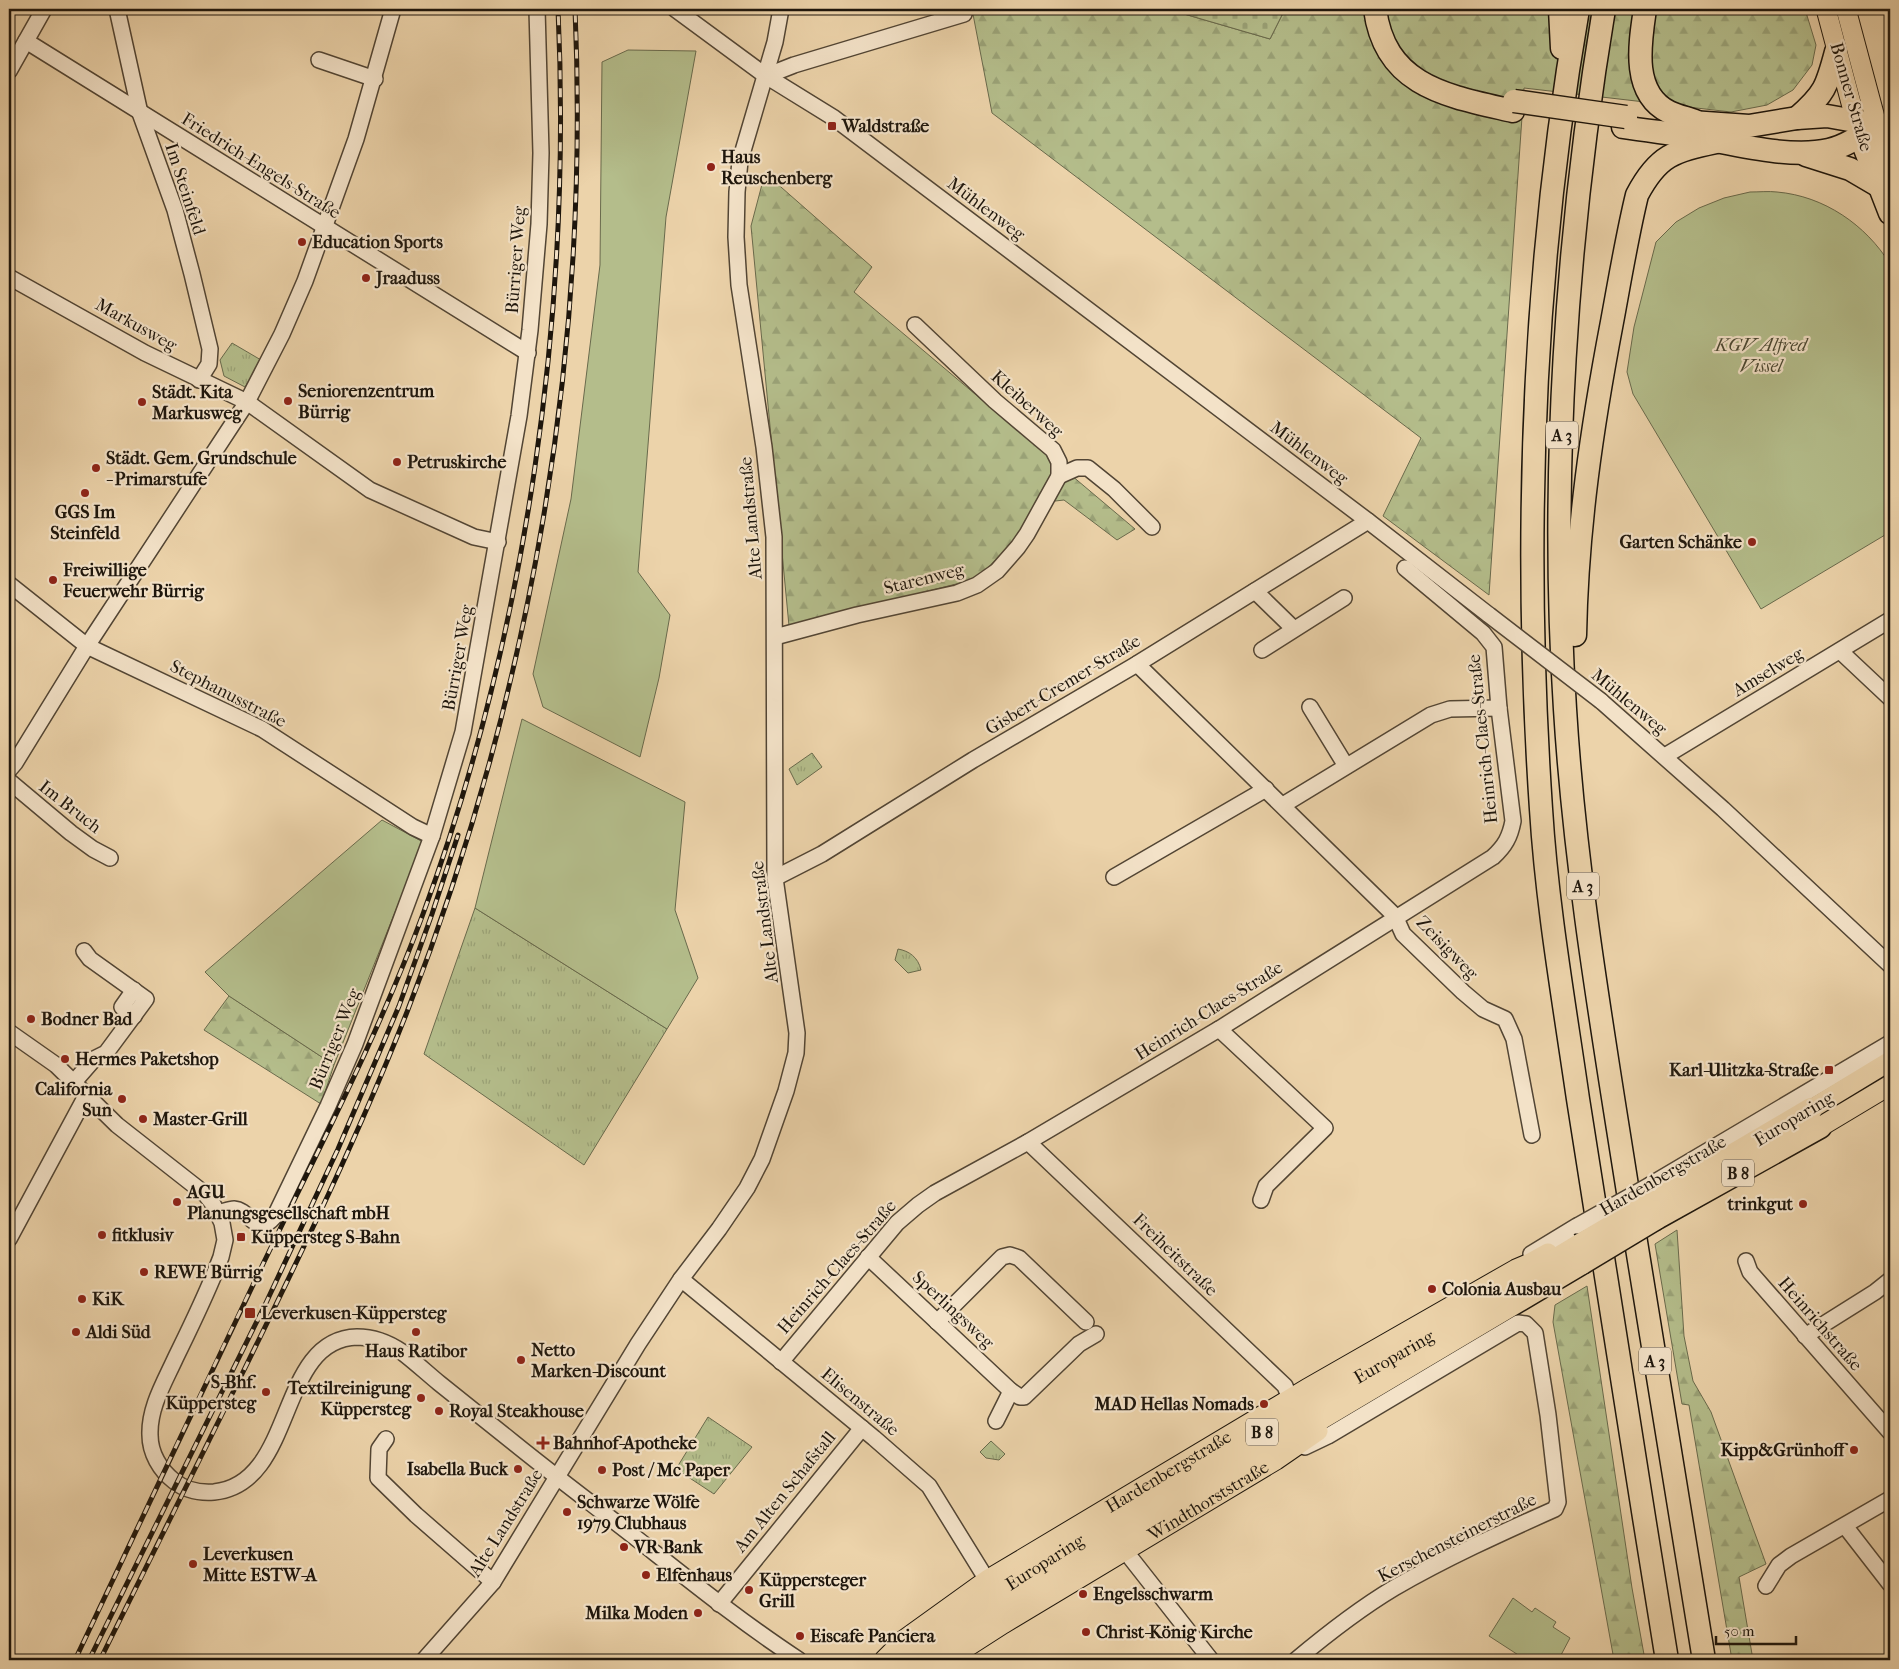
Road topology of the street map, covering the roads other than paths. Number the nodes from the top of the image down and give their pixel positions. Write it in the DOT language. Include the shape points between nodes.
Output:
graph roads {
  1 [pos="44,9"];
  2 [pos="117,9"];
  3 [pos="393,9"];
  4 [pos="537,9"];
  5 [pos="674,9"];
  6 [pos="780,9"];
  7 [pos="1375,9"];
  8 [pos="1388,9"];
  9 [pos="1560,9"];
  10 [pos="1578,9"];
  11 [pos="1604,9"];
  12 [pos="1645,9"];
  13 [pos="1826,9"];
  14 [pos="1846,9"];
  15 [pos="964,14"];
  16 [pos="26,41"];
  17 [pos="1836,52"];
  18 [pos="320,60"];
  19 [pos="9,71"];
  20 [pos="766,76"];
  21 [pos="375,79"];
  22 [pos="1565,84"];
  23 [pos="1513,106"];
  24 [pos="140,113"];
  25 [pos="1797,118"];
  26 [pos="1624,122"];
  27 [pos="1701,123"];
  28 [pos="1867,124"];
  29 [pos="1716,142"];
  30 [pos="1797,152"];
  31 [pos="1890,164"];
  32 [pos="1879,186"];
  33 [pos="1890,213"];
  34 [pos="324,227"];
  35 [pos="9,277"];
  36 [pos="915,325"];
  37 [pos="528,353"];
  38 [pos="200,380"];
  39 [pos="247,402"];
  40 [pos="1059,476"];
  41 [pos="1368,521"];
  42 [pos="1152,527"];
  43 [pos="498,542"];
  44 [pos="1405,568"];
  45 [pos="9,584"];
  46 [pos="1255,591"];
  47 [pos="1344,598"];
  48 [pos="1890,620"];
  49 [pos="1294,629"];
  50 [pos="775,637"];
  51 [pos="87,646"];
  52 [pos="1262,650"];
  53 [pos="1840,650"];
  54 [pos="1137,664"];
  55 [pos="1890,698"];
  56 [pos="1310,707"];
  57 [pos="1499,708"];
  58 [pos="1565,709"];
  59 [pos="1665,756"];
  60 [pos="1346,766"];
  61 [pos="9,770"];
  62 [pos="9,781"];
  63 [pos="1266,789"];
  64 [pos="1283,805"];
  65 [pos="432,836"];
  66 [pos="110,858"];
  67 [pos="1114,877"];
  68 [pos="775,878"];
  69 [pos="1396,916"];
  70 [pos="84,951"];
  71 [pos="1890,965"];
  72 [pos="1218,1028"];
  73 [pos="9,1032"];
  74 [pos="1890,1043"];
  75 [pos="1890,1062"];
  76 [pos="74,1082"];
  77 [pos="1890,1085"];
  78 [pos="87,1094"];
  79 [pos="1815,1118"];
  80 [pos="1532,1135"];
  81 [pos="1028,1142"];
  82 [pos="1261,1200"];
  83 [pos="1653,1202"];
  84 [pos="218,1213"];
  85 [pos="9,1239"];
  86 [pos="1583,1241"];
  87 [pos="868,1257"];
  88 [pos="1746,1261"];
  89 [pos="680,1279"];
  90 [pos="1890,1280"];
  91 [pos="937,1322"];
  92 [pos="1086,1322"];
  93 [pos="1526,1324"];
  94 [pos="1096,1334"];
  95 [pos="1805,1336"];
  96 [pos="781,1362"];
  97 [pos="1016,1394"];
  98 [pos="1290,1399"];
  99 [pos="1331,1411"];
  100 [pos="996,1421"];
  101 [pos="862,1428"];
  102 [pos="1890,1432"];
  103 [pos="386,1439"];
  104 [pos="1276,1460"];
  105 [pos="557,1476"];
  106 [pos="1890,1499"];
  107 [pos="1845,1526"];
  108 [pos="1126,1552"];
  109 [pos="987,1580"];
  110 [pos="493,1582"];
  111 [pos="1890,1584"];
  112 [pos="1766,1586"];
  113 [pos="719,1604"];
  114 [pos="903,1659"];
  115 [pos="424,1660"];
  116 [pos="799,1660"];
  117 [pos="947,1660"];
  118 [pos="1211,1660"];
  119 [pos="1296,1660"];
  120 [pos="1667,1660"];
  121 [pos="1704,1660"];
  1 -- 16 [label="street"];
  2 -- 24 [label="street, Im Steinfeld"];
  3 -- 21 [label="street"];
  4 -- 37 [label="street, Bürriger Weg" via="541,154 539,224"];
  5 -- 20 [label="street, Mühlenweg"];
  6 -- 20 [label="street, Alte Landstraße"];
  7 -- 23 [label="highway" via="1386,48 1402,69 1423,85 1444,94"];
  8 -- 23 [label="highway" via="1396,42 1430,76"];
  9 -- 22 [label="highway"];
  10 -- 22 [label="highway, A 3"];
  11 -- 58 [label="highway, A 3" via="1582,161 1568,312 1560,472 1559,587"];
  12 -- 27 [label="highway" via="1640,63 1645,86 1661,107"];
  13 -- 17 [label="main road, Bonner Straße"];
  14 -- 28 [label="main road, Bonner Straße"];
  15 -- 20 [label="street"];
  16 -- 19 [label="street"];
  16 -- 24 [label="street, Friedrich-Engels-Straße"];
  17 -- 25 [label="highway" via="1824,91"];
  17 -- 28 [label="main road, Bonner Straße"];
  18 -- 21 [label="street"];
  20 -- 41 [label="street, Mühlenweg" via="834,118"];
  20 -- 50 [label="street, Alte Landstraße" via="740,161 736,237 739,285 764,446 774,537"];
  21 -- 34 [label="street"];
  22 -- 120 [label="highway, A 3" via="1546,235 1532,496 1541,811 1552,916 1603,1272"];
  23 -- 26 [label="highway, bridge"];
  24 -- 34 [label="street, Friedrich-Engels-Straße"];
  24 -- 38 [label="street, Im Steinfeld" via="175,210 210,350 209,364"];
  25 -- 27 [label="highway" via="1749,126"];
  25 -- 28 [label="highway" via="1827,116"];
  26 -- 27 [label="highway"];
  26 -- 29 [label="highway"];
  28 -- 30 [label="highway" via="1829,150"];
  28 -- 31 [label="highway, Bonner Straße"];
  28 -- 32 [label="highway, Bonner Straße"];
  29 -- 30 [label="highway"];
  29 -- 58 [label="highway" via="1670,155 1656,165 1637,194 1591,440 1579,542 1575,664"];
  30 -- 32 [label="highway" via="1850,169"];
  32 -- 33 [label="highway, Bonner Straße"];
  34 -- 37 [label="street, Friedrich-Engels-Straße"];
  34 -- 39 [label="street" via="282,334"];
  35 -- 38 [label="street, Markusweg"];
  36 -- 40 [label="street, Kleiberweg" via="1052,450 1059,462"];
  37 -- 43 [label="street, Bürriger Weg"];
  38 -- 39 [label="street, Markusweg"];
  39 -- 43 [label="street, Markusweg" via="370,490 474,537"];
  39 -- 51 [label="street"];
  40 -- 42 [label="street" via="1077,468 1088,468"];
  40 -- 50 [label="street, Starenweg" via="1018,547 997,571 977,585 957,593"];
  41 -- 46 [label="street, Gisbert-Cremer-Straße"];
  41 -- 59 [label="street, Mühlenweg, bridge" via="1601,701"];
  43 -- 65 [label="street, Bürriger Weg" via="463,732"];
  44 -- 57 [label="street, Heinrich-Claes-Straße" via="1483,633 1494,647"];
  45 -- 51 [label="street, Stephanusstraße"];
  46 -- 49 [label="street"];
  46 -- 54 [label="street, Gisbert-Cremer-Straße"];
  47 -- 49 [label="street"];
  48 -- 53 [label="street, Amselweg"];
  49 -- 52 [label="street"];
  50 -- 68 [label="street, Alte Landstraße"];
  51 -- 61 [label="street"];
  51 -- 65 [label="street, Stephanusstraße" via="262,729 413,827"];
  53 -- 55 [label="street"];
  53 -- 59 [label="street, Amselweg"];
  54 -- 63 [label="street, Zeisigweg"];
  54 -- 68 [label="street, Gisbert-Cremer-Straße" via="973,760 822,854"];
  56 -- 60 [label="street"];
  57 -- 60 [label="street" via="1450,709 1431,715"];
  57 -- 69 [label="street, Heinrich-Claes-Straße" via="1513,821 1510,835 1493,857"];
  58 -- 121 [label="highway, A 3" via="1592,965"];
  59 -- 71 [label="street, Mühlenweg"];
  60 -- 64 [label="street"];
  62 -- 66 [label="street, Im Bruch" via="93,850"];
  63 -- 64 [label="street, Zeisigweg"];
  63 -- 67 [label="street"];
  64 -- 69 [label="street, Zeisigweg"];
  65 -- 84 [label="street, Bürriger Weg" via="355,1044 275,1216 262,1225 238,1210"];
  68 -- 89 [label="street, Alte Landstraße" via="797,1033 796,1053 762,1159 719,1229"];
  69 -- 72 [label="street, Heinrich-Claes-Straße"];
  69 -- 80 [label="street, Zeisigweg" via="1403,934 1457,986 1483,1010 1505,1020 1514,1038"];
  70 -- 76 [label="street" via="90,959 146,999 106,1053 94,1060"];
  72 -- 81 [label="street, Heinrich-Claes-Straße"];
  72 -- 82 [label="street" via="1325,1128 1266,1186"];
  73 -- 76 [label="street"];
  74 -- 83 [label="street, Hardenbergstraße"];
  75 -- 79 [label="main road, Europaring / B 8"];
  76 -- 78 [label="street"];
  77 -- 79 [label="main road, Europaring / B 8"];
  78 -- 84 [label="street" via="118,1125 197,1187"];
  78 -- 85 [label="street"];
  79 -- 83 [label="highway, Europaring / B 8"];
  81 -- 87 [label="street, Heinrich-Claes-Straße" via="918,1204"];
  81 -- 98 [label="street, Freiheitstraße" via="1285,1386"];
  83 -- 86 [label="highway, Europaring / B 8, bridge"];
  84 -- 105 [label="street" via="224,1233 221,1257 152,1414 152,1448 168,1475 188,1489 206,1492 228,1489 241,1482 253,1472 269,1449 312,1360 326,1346 354,1337 379,1340 402,1352"];
  86 -- 98 [label="main road, Hardenbergstraße" via="1516,1268"];
  86 -- 99 [label="highway, Europaring / B 8"];
  86 -- 114 [label="highway, Europaring / B 8" via="1422,1340 1119,1515 948,1624"];
  87 -- 91 [label="street, Sperlingsweg"];
  87 -- 96 [label="street, Heinrich-Claes-Straße"];
  88 -- 95 [label="street, Heinrichstraße" via="1750,1272"];
  89 -- 96 [label="street, Elisenstraße"];
  89 -- 105 [label="street, Alte Landstraße"];
  90 -- 95 [label="street"];
  91 -- 92 [label="street" via="1002,1258 1010,1255 1019,1258"];
  91 -- 97 [label="street, Sperlingsweg"];
  93 -- 104 [label="street, Windthorststraße" via="1518,1323 1328,1436"];
  93 -- 119 [label="street, Kerschensteinerstraße" via="1535,1333 1548,1415 1558,1502 1555,1509 1504,1531 1394,1588"];
  94 -- 97 [label="street" via="1079,1344 1024,1397"];
  95 -- 102 [label="street, Heinrichstraße"];
  96 -- 101 [label="street, Elisenstraße"];
  97 -- 100 [label="street"];
  98 -- 109 [label="main road, Hardenbergstraße"];
  99 -- 104 [label="main road" via="1318,1431"];
  99 -- 114 [label="highway, Europaring / B 8" via="1003,1607"];
  101 -- 109 [label="street, Elisenstraße" via="929,1486"];
  101 -- 113 [label="street, Am Alten Schafstall"];
  103 -- 110 [label="street" via="378,1449 378,1478"];
  104 -- 108 [label="main road, Windthorststraße"];
  105 -- 110 [label="street, Alte Landstraße"];
  105 -- 113 [label="street"];
  106 -- 107 [label="street"];
  107 -- 111 [label="street"];
  107 -- 112 [label="street" via="1791,1556 1776,1570"];
  108 -- 117 [label="main road, Windthorststraße"];
  108 -- 118 [label="street"];
  109 -- 114 [label="main road, Hardenbergstraße" via="905,1639"];
  110 -- 115 [label="street, Alte Landstraße"];
  113 -- 116 [label="street"];
}
